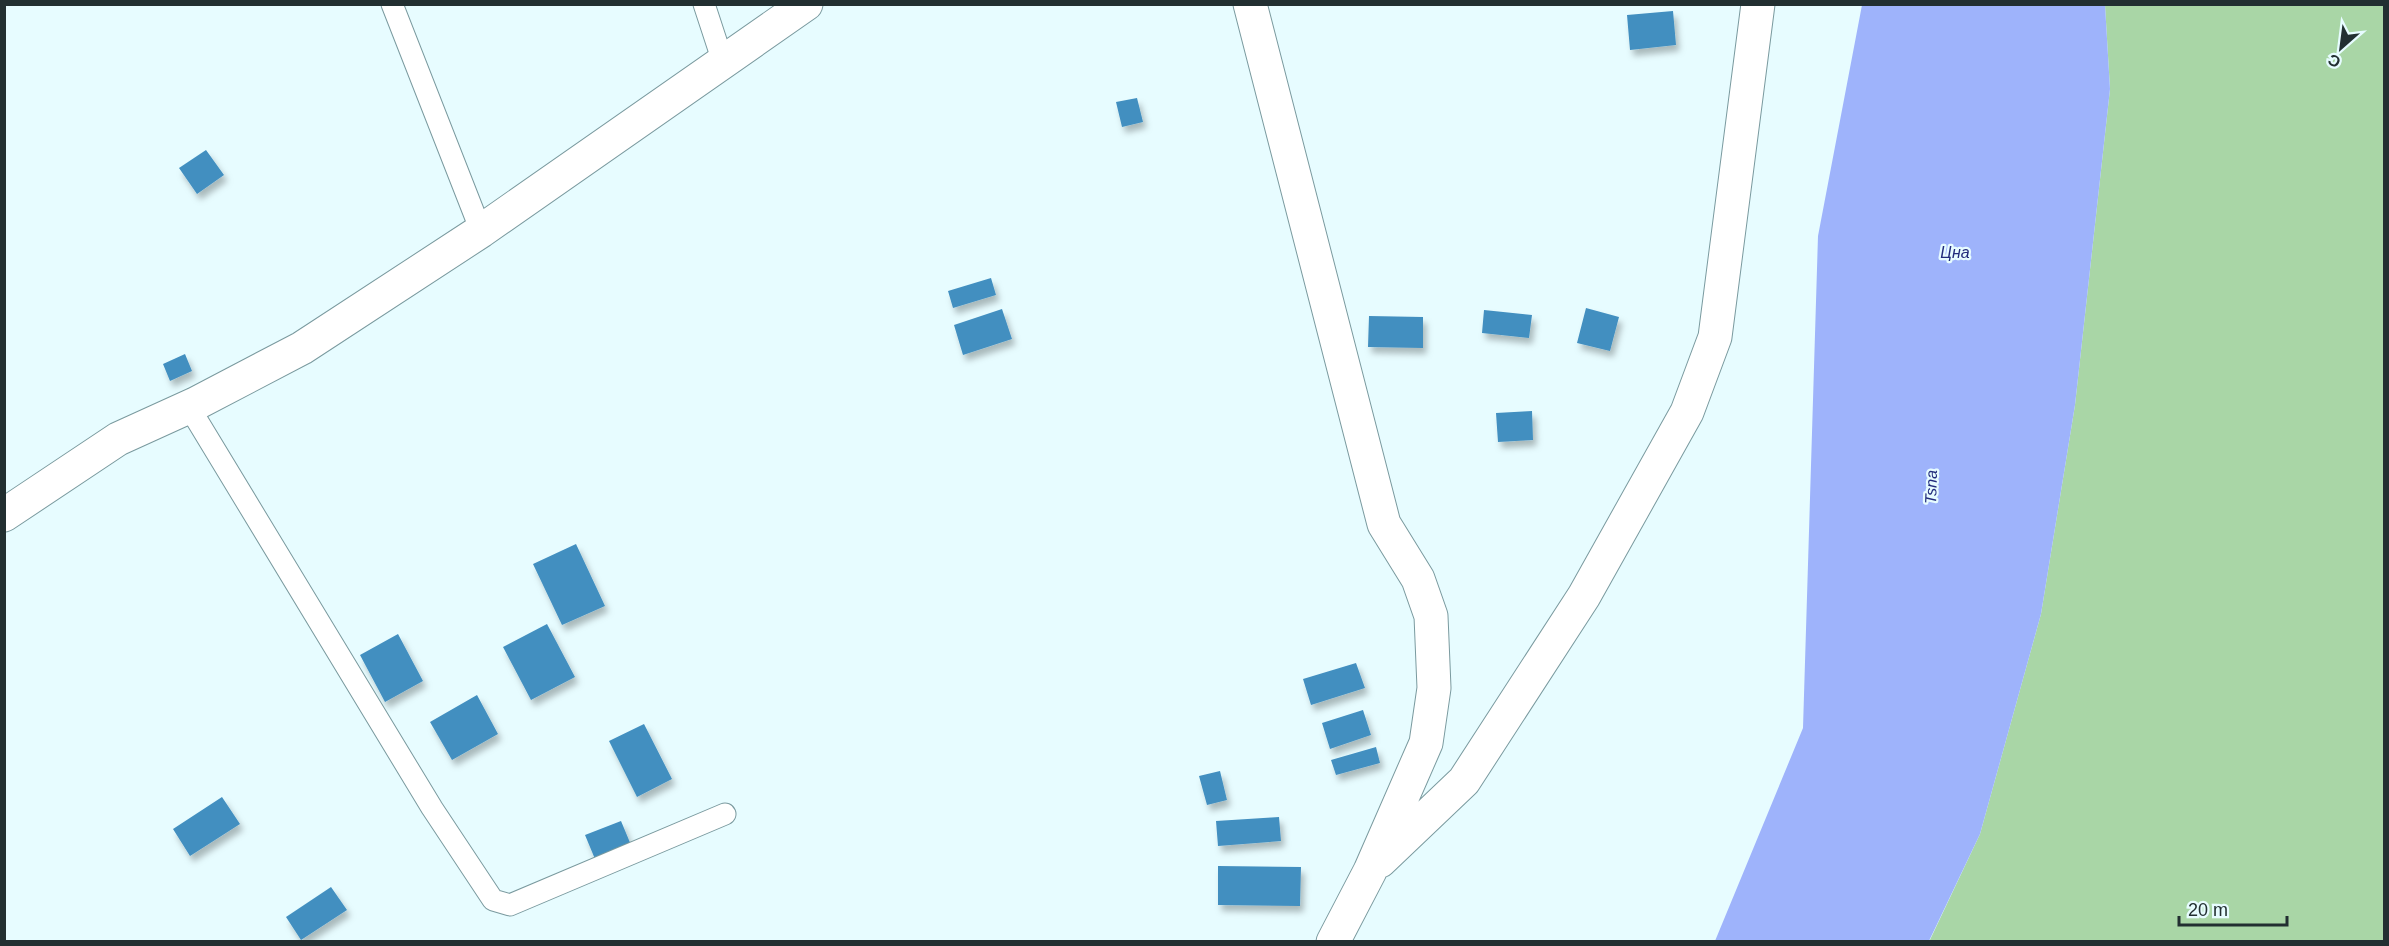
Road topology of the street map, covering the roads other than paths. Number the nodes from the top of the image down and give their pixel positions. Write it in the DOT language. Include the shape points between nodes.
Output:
graph roads {
  1 [pos="392,4"];
  2 [pos="704,4"];
  3 [pos="806,4"];
  4 [pos="1250,4"];
  5 [pos="1758,4"];
  6 [pos="723,62"];
  7 [pos="481,231"];
  8 [pos="189,407"];
  9 [pos="4,514"];
  10 [pos="725,814"];
  11 [pos="1370,871"];
  12 [pos="1333,942"];
  1 -- 7 [label="lane"];
  2 -- 6 [label="lane"];
  3 -- 6 [label="street"];
  4 -- 11 [label="street" via="1384,524 1418,579 1431,616 1434,688 1426,742"];
  5 -- 11 [label="street" via="1715,337 1687,412 1584,596 1464,781"];
  6 -- 7 [label="street"];
  7 -- 8 [label="street" via="302,348"];
  8 -- 9 [label="street" via="118,439"];
  8 -- 10 [label="lane" via="492,900 510,904"];
  11 -- 12 [label="street"];
}
